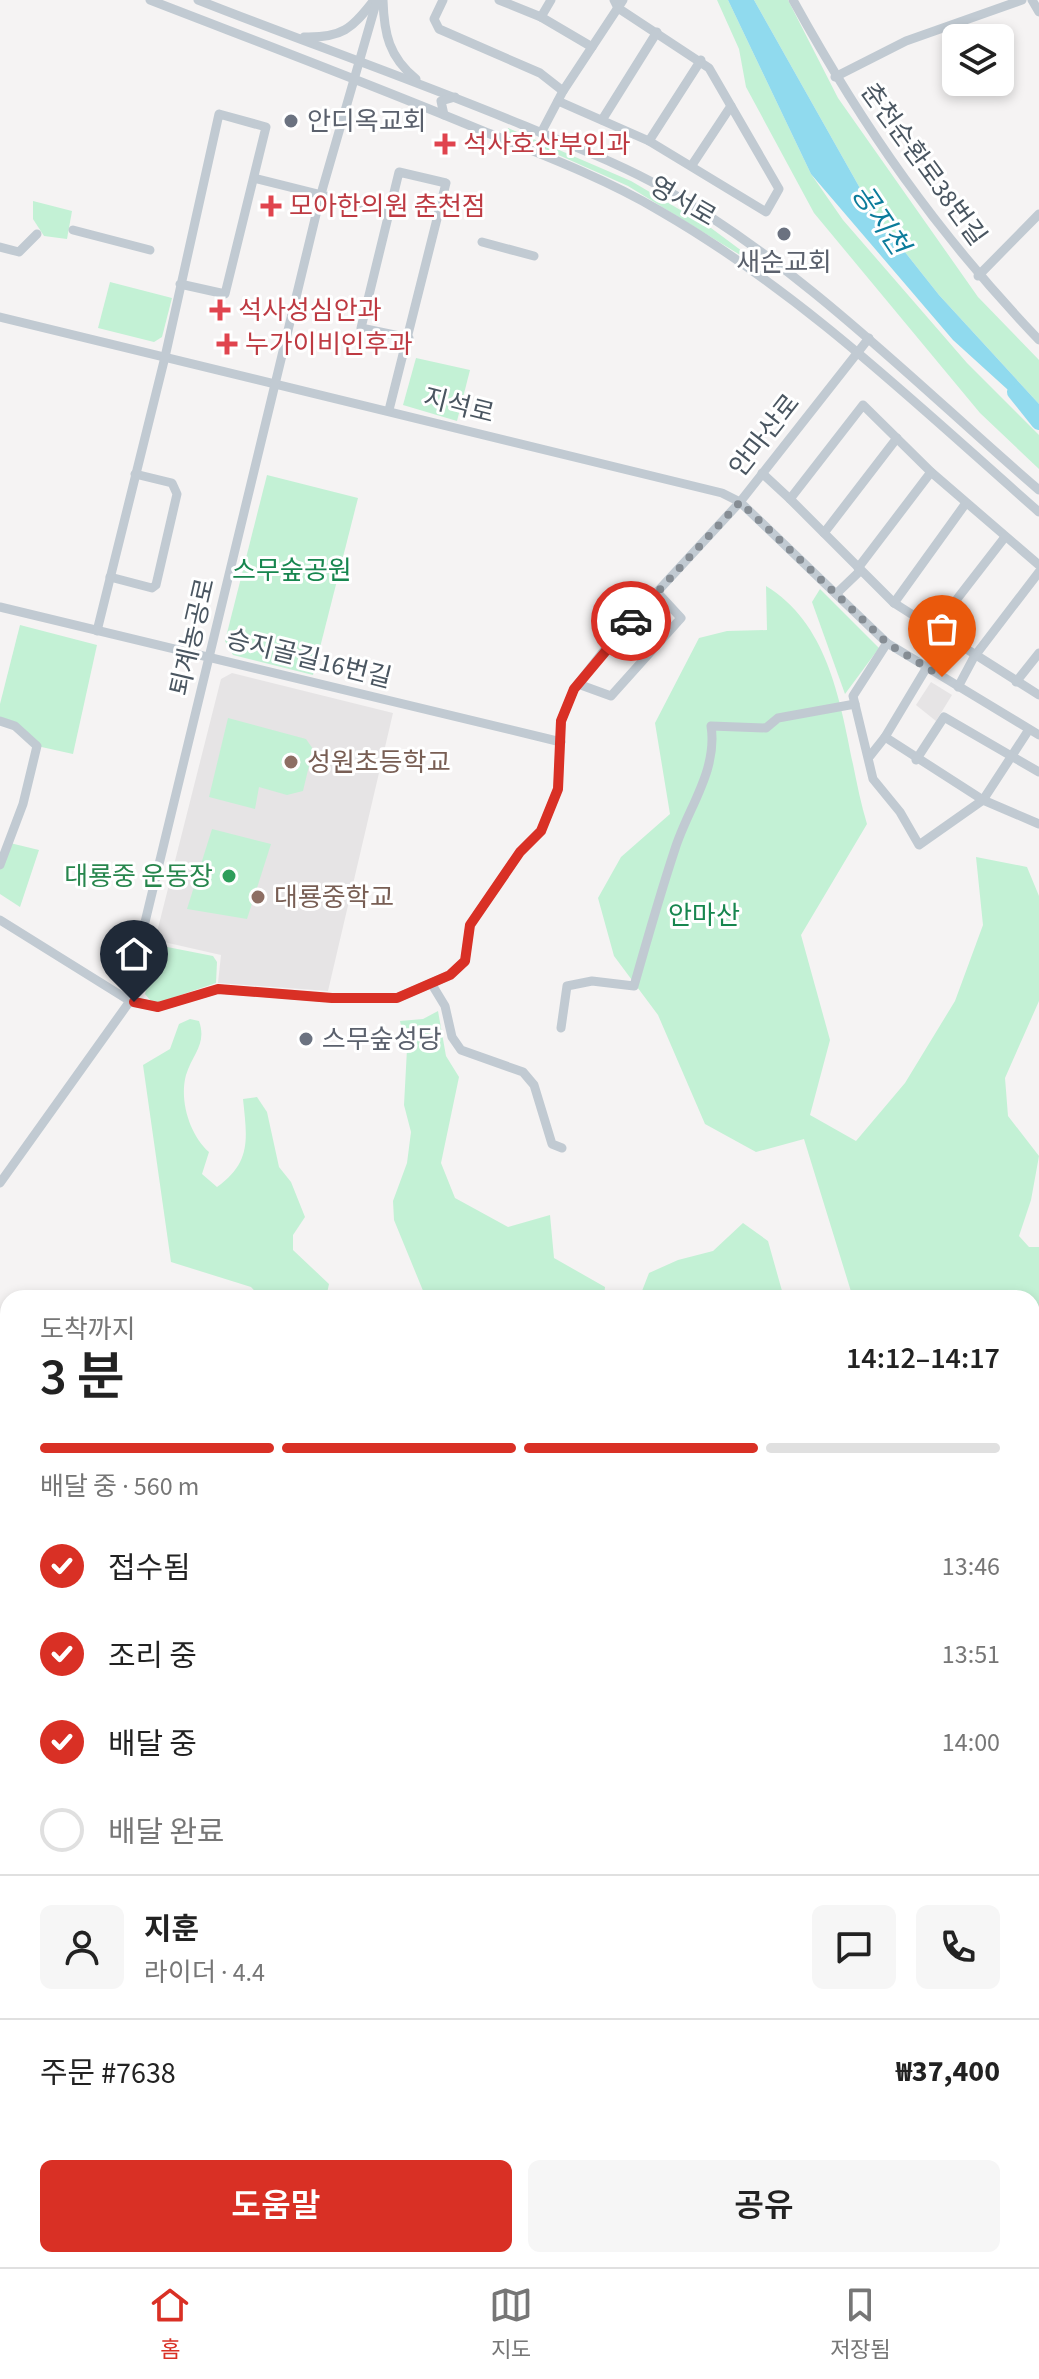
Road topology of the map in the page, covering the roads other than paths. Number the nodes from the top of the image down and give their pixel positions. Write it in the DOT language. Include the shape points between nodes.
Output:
graph roads {
  1 [pos="150,0"];
  2 [pos="198,0"];
  3 [pos="378,0"];
  4 [pos="443,0"];
  5 [pos="499,0"];
  6 [pos="551,0"];
  7 [pos="793,0"];
  8 [pos="1022,0"];
  9 [pos="1032,0"];
  10 [pos="618,3"];
  11 [pos="1039,12"];
  12 [pos="541,17"];
  13 [pos="267,27"];
  14 [pos="657,32"];
  15 [pos="295,37"];
  16 [pos="260,42"];
  17 [pos="592,47"];
  18 [pos="701,60"];
  19 [pos="355,68"];
  20 [pos="835,77"];
  21 [pos="422,84"];
  22 [pos="563,91"];
  23 [pos="455,97"];
  24 [pos="558,101"];
  25 [pos="731,106"];
  26 [pos="444,115"];
  27 [pos="602,120"];
  28 [pos="541,133"];
  29 [pos="649,141"];
  30 [pos="692,165"];
  31 [pos="254,178"];
  32 [pos="321,194"];
  33 [pos="390,212"];
  34 [pos="1039,214"];
  35 [pos="73,230"];
  36 [pos="37,234"];
  37 [pos="482,242"];
  38 [pos="0,247"];
  39 [pos="150,250"];
  40 [pos="534,256"];
  41 [pos="978,276"];
  42 [pos="180,284"];
  43 [pos="829,305"];
  44 [pos="0,317"];
  45 [pos="816,317"];
  46 [pos="409,338"];
  47 [pos="869,338"];
  48 [pos="1039,340"];
  49 [pos="858,350"];
  50 [pos="165,357"];
  51 [pos="914,377"];
  52 [pos="274,385"];
  53 [pos="902,387"];
  54 [pos="389,410"];
  55 [pos="897,438"];
  56 [pos="931,472"];
  57 [pos="762,473"];
  58 [pos="135,474"];
  59 [pos="1039,490"];
  60 [pos="790,499"];
  61 [pos="740,502"];
  62 [pos="966,503"];
  63 [pos="1039,512"];
  64 [pos="824,533"];
  65 [pos="1005,537"];
  66 [pos="1039,565"];
  67 [pos="859,570"];
  68 [pos="1039,572"];
  69 [pos="110,577"];
  70 [pos="657,592"];
  71 [pos="836,594"];
  72 [pos="894,603"];
  73 [pos="0,607"];
  74 [pos="933,630"];
  75 [pos="97,631"];
  76 [pos="887,643"];
  77 [pos="1039,653"];
  78 [pos="210,656"];
  79 [pos="974,657"];
  80 [pos="927,667"];
  81 [pos="1016,682"];
  82 [pos="578,684"];
  83 [pos="958,687"];
  84 [pos="1039,695"];
  85 [pos="855,704"];
  86 [pos="0,721"];
  87 [pos="1028,731"];
  88 [pos="1039,735"];
  89 [pos="885,737"];
  90 [pos="561,742"];
  91 [pos="870,756"];
  92 [pos="1011,758"];
  93 [pos="916,760"];
  94 [pos="1039,772"];
  95 [pos="983,800"];
  96 [pos="1039,824"];
  97 [pos="0,865"];
  98 [pos="0,920"];
  99 [pos="431,983"];
  100 [pos="130,1001"];
  101 [pos="561,1028"];
  102 [pos="562,1148"];
  103 [pos="0,1183"];
  1 -- 16 [label="street, 영서로"];
  2 -- 13 [label="street, 영서로"];
  3 -- 15 [label="street" via="336,36"];
  3 -- 19 [label="street, 퇴계농공로"];
  3 -- 21 [label="street" via="395,59"];
  4 -- 22 [label="street" via="434,19 439,29 540,73"];
  5 -- 12 [label="street"];
  6 -- 12 [label="street"];
  7 -- 20 [label="street, 춘천순환로38번길"];
  8 -- 20 [label="street" via="906,41"];
  9 -- 11 [label="street"];
  10 -- 14 [label="street"];
  10 -- 17 [label="street"];
  12 -- 17 [label="street"];
  13 -- 15 [label="street, 영서로"];
  13 -- 16 [label="street" via="271,37"];
  14 -- 18 [label="street"];
  14 -- 27 [label="street"];
  15 -- 19 [label="street, 영서로"];
  16 -- 19 [label="street, 영서로"];
  17 -- 22 [label="street"];
  18 -- 25 [label="street"];
  18 -- 29 [label="street"];
  19 -- 21 [label="street, 영서로"];
  19 -- 26 [label="street, 영서로"];
  19 -- 32 [label="street, 퇴계농공로"];
  20 -- 41 [label="street, 춘천순환로38번길" via="909,189"];
  21 -- 23 [label="street, 영서로"];
  22 -- 24 [label="street"];
  23 -- 26 [label="street" via="441,101"];
  23 -- 28 [label="street, 영서로"];
  24 -- 27 [label="street"];
  24 -- 28 [label="street"];
  25 -- 30 [label="street"];
  25 -- 30 [label="street" via="779,189 766,212"];
  26 -- 45 [label="street, 영서로" via="604,181 659,210"];
  27 -- 29 [label="street"];
  28 -- 43 [label="street, 영서로" via="663,188"];
  29 -- 30 [label="street"];
  31 -- 32 [label="street"];
  31 -- 42 [label="street" via="225,294"];
  31 -- 42 [label="street" via="266,127 219,114"];
  32 -- 33 [label="street"];
  32 -- 52 [label="street, 퇴계농공로"];
  33 -- 46 [label="street" via="361,328"];
  33 -- 46 [label="street" via="399,172 446,183"];
  34 -- 41 [label="street"];
  35 -- 39 [label="street"];
  36 -- 38 [label="street" via="19,252"];
  37 -- 40 [label="street"];
  41 -- 48 [label="street, 춘천순환로38번길"];
  42 -- 50 [label="street"];
  43 -- 45 [label="street" via="828,315"];
  43 -- 47 [label="street, 영서로"];
  44 -- 50 [label="street, 지석로"];
  45 -- 49 [label="street, 영서로"];
  46 -- 54 [label="street"];
  47 -- 49 [label="street, 안마산로"];
  47 -- 51 [label="street, 영서로"];
  49 -- 53 [label="street, 영서로"];
  49 -- 57 [label="street, 안마산로"];
  50 -- 52 [label="street, 지석로"];
  50 -- 58 [label="street"];
  51 -- 53 [label="street" via="904,377"];
  51 -- 59 [label="street, 영서로"];
  52 -- 54 [label="street, 지석로"];
  52 -- 78 [label="street, 퇴계농공로"];
  53 -- 63 [label="street, 영서로"];
  54 -- 61 [label="street, 지석로" via="722,493"];
  55 -- 56 [label="street"];
  55 -- 60 [label="street" via="863,405"];
  55 -- 64 [label="street"];
  56 -- 62 [label="street"];
  56 -- 67 [label="street"];
  57 -- 60 [label="street"];
  57 -- 61 [label="street, 안마산로"];
  58 -- 69 [label="street"];
  58 -- 69 [label="street" via="172,483 177,494 156,585"];
  60 -- 64 [label="street"];
  61 -- 70 [label="street, 안마산로"];
  61 -- 71 [label="street"];
  62 -- 65 [label="street"];
  62 -- 72 [label="street"];
  64 -- 67 [label="street"];
  65 -- 66 [label="street"];
  65 -- 74 [label="street"];
  67 -- 71 [label="street"];
  67 -- 72 [label="street"];
  68 -- 79 [label="street"];
  69 -- 75 [label="street"];
  70 -- 82 [label="street, 안마산로"];
  70 -- 82 [label="street" via="681,618 611,696"];
  71 -- 76 [label="street"];
  72 -- 74 [label="street"];
  73 -- 75 [label="street, 승지골길16번길"];
  74 -- 79 [label="street"];
  75 -- 78 [label="street, 승지골길16번길"];
  76 -- 80 [label="street"];
  76 -- 85 [label="street" via="853,696"];
  77 -- 81 [label="street"];
  78 -- 90 [label="street, 승지골길16번길"];
  78 -- 100 [label="street, 퇴계농공로"];
  79 -- 81 [label="street"];
  79 -- 83 [label="street"];
  80 -- 83 [label="street"];
  80 -- 89 [label="street"];
  81 -- 84 [label="street"];
  82 -- 90 [label="street, 안마산로" via="561,721"];
  83 -- 87 [label="street"];
  85 -- 91 [label="street"];
  85 -- 101 [label="street" via="778,718 766,728 711,726 708,767 676,845 634,986 592,981 567,986"];
  86 -- 97 [label="street" via="15,726 37,746"];
  87 -- 88 [label="street"];
  87 -- 92 [label="street"];
  89 -- 91 [label="street"];
  89 -- 93 [label="street"];
  90 -- 99 [label="street, 안마산로" via="558,789 541,831 520,852 470,925 465,961"];
  91 -- 95 [label="street" via="873,779 919,845"];
  92 -- 93 [label="street" via="944,717"];
  92 -- 94 [label="street"];
  92 -- 95 [label="street"];
  93 -- 95 [label="street"];
  95 -- 96 [label="street"];
  98 -- 100 [label="street, 안마산로"];
  99 -- 100 [label="street, 안마산로" via="397,998 218,989 158,1007"];
  99 -- 102 [label="street" via="461,1050 523,1072 534,1085 552,1144"];
  100 -- 103 [label="street, 퇴계농공로"];
}
